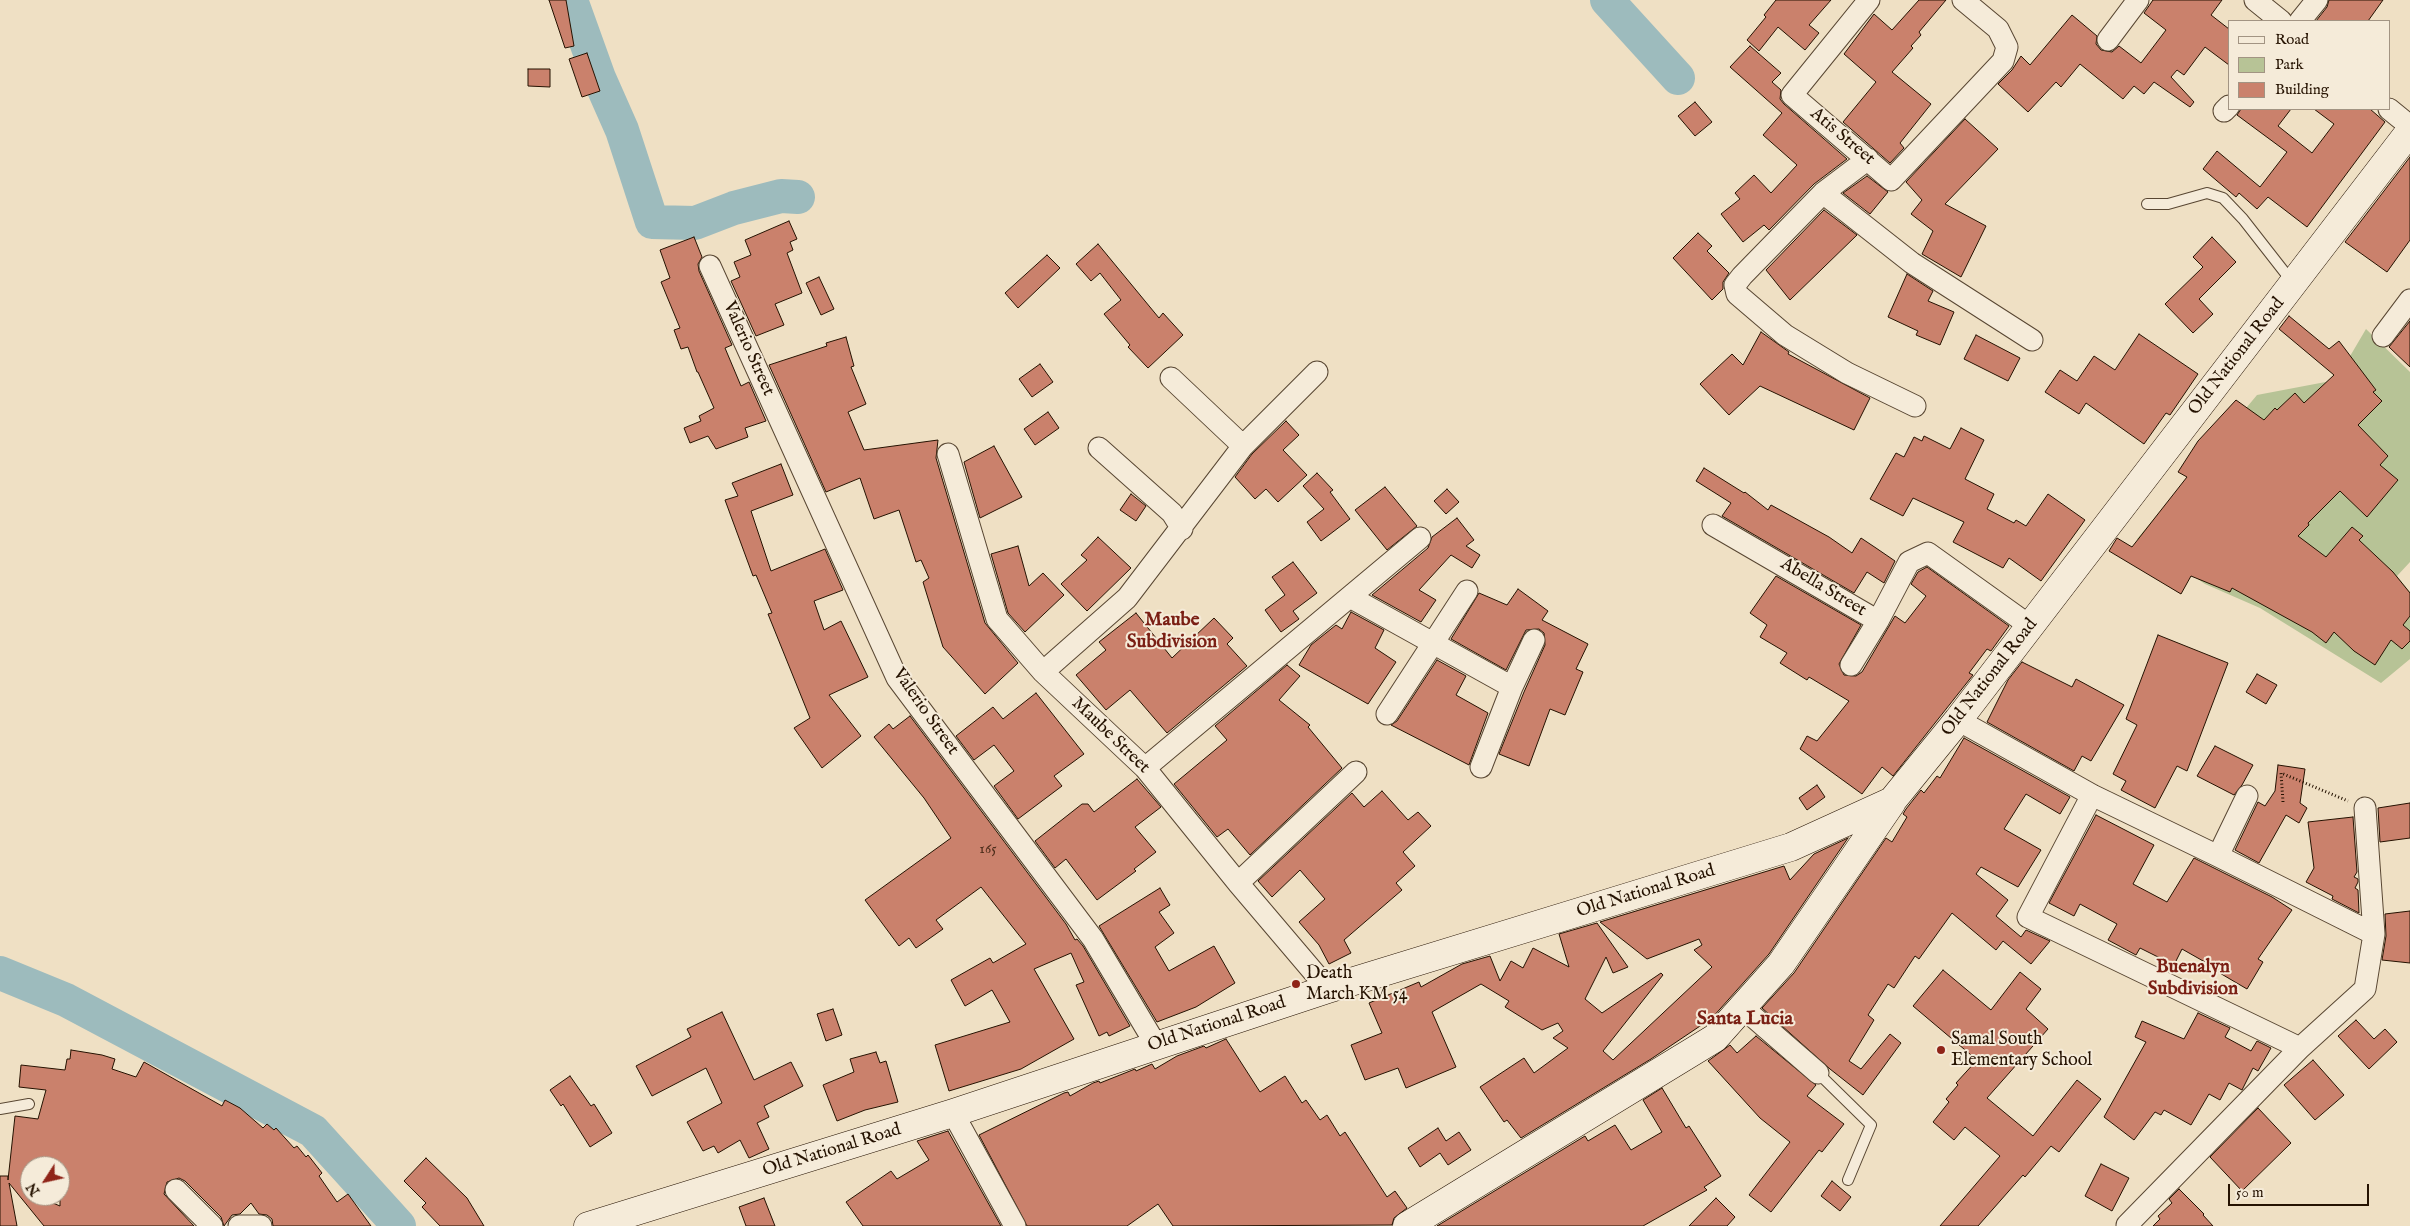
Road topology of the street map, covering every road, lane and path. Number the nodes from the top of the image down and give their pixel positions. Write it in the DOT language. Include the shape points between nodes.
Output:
graph roads {
  1 [pos="1869,0"];
  2 [pos="1963,0"];
  3 [pos="2138,0"];
  4 [pos="2255,0"];
  5 [pos="2317,0"];
  6 [pos="2280,20"];
  7 [pos="2301,20"];
  8 [pos="2108,40"];
  9 [pos="2390,110"];
  10 [pos="2410,126"];
  11 [pos="2410,131"];
  12 [pos="1868,159"];
  13 [pos="1823,193"];
  14 [pos="2147,204"];
  15 [pos="710,266"];
  16 [pos="2293,283"];
  17 [pos="2410,300"];
  18 [pos="2383,336"];
  19 [pos="2032,340"];
  20 [pos="1317,372"];
  21 [pos="1170,378"];
  22 [pos="1915,406"];
  23 [pos="1243,446"];
  24 [pos="1099,448"];
  25 [pos="948,454"];
  26 [pos="1713,525"];
  27 [pos="1182,529"];
  28 [pos="1420,538"];
  29 [pos="1467,591"];
  30 [pos="1350,597"];
  31 [pos="1878,621"];
  32 [pos="2030,626"];
  33 [pos="1534,640"];
  34 [pos="1432,644"];
  35 [pos="1851,665"];
  36 [pos="1043,672"];
  37 [pos="1512,688"];
  38 [pos="1387,714"];
  39 [pos="1958,720"];
  40 [pos="1481,767"];
  41 [pos="1145,768"];
  42 [pos="1356,772"];
  43 [pos="2092,796"];
  44 [pos="2247,796"];
  45 [pos="1892,801"];
  46 [pos="2283,802"];
  47 [pos="2365,808"];
  48 [pos="2218,856"];
  49 [pos="1238,883"];
  50 [pos="2374,934"];
  51 [pos="1328,989"];
  52 [pos="1742,1007"];
  53 [pos="1156,1045"];
  54 [pos="2300,1048"];
  55 [pos="1818,1073"];
  56 [pos="29,1104"];
  57 [pos="0,1109"];
  58 [pos="953,1113"];
  59 [pos="1848,1180"];
  60 [pos="176,1190"];
  61 [pos="2127,1225"];
  62 [pos="212,1226"];
  63 [pos="239,1226"];
  64 [pos="261,1226"];
  65 [pos="588,1226"];
  66 [pos="1015,1226"];
  67 [pos="1407,1226"];
  1 -- 12 [label="street, Atis Street" via="1792,95"];
  2 -- 12 [label="street, Atis Street" via="1998,28 2006,47 2003,61 1891,180"];
  3 -- 8 [label="street"];
  4 -- 6 [label="street"];
  5 -- 7 [label="street"];
  9 -- 10 [label="street"];
  11 -- 16 [label="main road, Old National Road"];
  12 -- 13 [label="street"];
  13 -- 19 [label="street" via="1912,263"];
  13 -- 22 [label="street" via="1742,276 1736,285 1737,294 1785,335 1847,373"];
  14 -- 16 [label="lane" via="2168,204 2207,193 2223,198"];
  15 -- 53 [label="street, Valerio Street" via="897,678 1094,939"];
  16 -- 32 [label="main road, Old National Road"];
  17 -- 18 [label="street"];
  20 -- 23 [label="street"];
  21 -- 23 [label="street"];
  23 -- 27 [label="street"];
  24 -- 27 [label="street" via="1172,513"];
  25 -- 36 [label="street, Maube Street" via="997,619"];
  26 -- 31 [label="street, Abella Street"];
  27 -- 36 [label="street" via="1127,598"];
  28 -- 30 [label="street"];
  29 -- 34 [label="street"];
  30 -- 34 [label="street"];
  30 -- 41 [label="street"];
  31 -- 32 [label="street, Abella Street" via="1909,562 1928,553"];
  31 -- 35 [label="street"];
  32 -- 39 [label="main road, Old National Road"];
  33 -- 37 [label="street"];
  34 -- 37 [label="street"];
  34 -- 38 [label="street"];
  36 -- 41 [label="street, Maube Street"];
  37 -- 40 [label="street"];
  39 -- 43 [label="street"];
  39 -- 45 [label="main road, Old National Road"];
  41 -- 49 [label="street, Maube Street"];
  42 -- 49 [label="street"];
  43 -- 48 [label="street"];
  43 -- 54 [label="street" via="2028,918"];
  44 -- 48 [label="street"];
  45 -- 51 [label="main road, Old National Road" via="1791,847"];
  45 -- 52 [label="main road" via="1781,964"];
  46 -- 47 [label="path" via="2281,772"];
  47 -- 50 [label="street"];
  48 -- 50 [label="street"];
  49 -- 51 [label="street, Maube Street"];
  50 -- 54 [label="street" via="2365,989"];
  51 -- 53 [label="main road, Old National Road"];
  52 -- 55 [label="street"];
  52 -- 67 [label="main road" via="1715,1038"];
  53 -- 58 [label="main road, Old National Road"];
  54 -- 61 [label="street"];
  55 -- 59 [label="lane" via="1871,1125"];
  56 -- 57 [label="lane"];
  58 -- 65 [label="main road, Old National Road"];
  58 -- 66 [label="street"];
  60 -- 62 [label="street"];
  63 -- 64 [label="street"];
}
